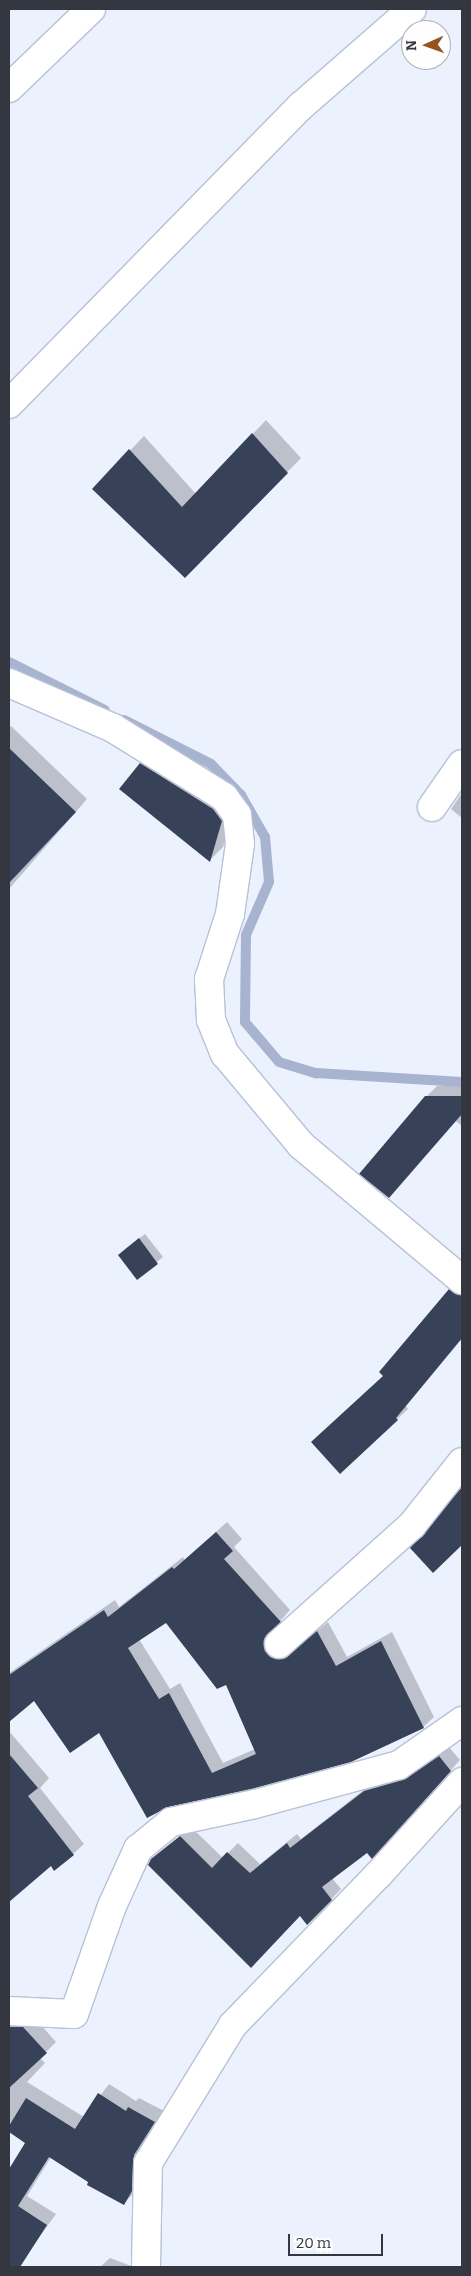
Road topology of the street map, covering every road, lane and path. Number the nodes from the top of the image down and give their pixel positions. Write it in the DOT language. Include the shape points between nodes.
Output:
graph roads {
  1 [pos="91,9"];
  2 [pos="412,9"];
  3 [pos="9,88"];
  4 [pos="9,404"];
  5 [pos="9,683"];
  6 [pos="462,764"];
  7 [pos="432,806"];
  8 [pos="462,1280"];
  9 [pos="462,1462"];
  10 [pos="278,1644"];
  11 [pos="462,1721"];
  12 [pos="462,1782"];
  13 [pos="9,2011"];
  14 [pos="146,2267"];
  1 -- 3 [label="street"];
  2 -- 4 [label="street" via="301,106"];
  5 -- 8 [label="street" via="113,728 224,797 237,815 240,844 230,914 210,978 211,1020 225,1054 301,1145"];
  6 -- 7 [label="street"];
  9 -- 10 [label="street" via="412,1525"];
  11 -- 13 [label="street" via="398,1764 255,1804 171,1822 138,1849 112,1906 74,2014"];
  12 -- 14 [label="street" via="379,1874 233,2024 148,2163"];
}
